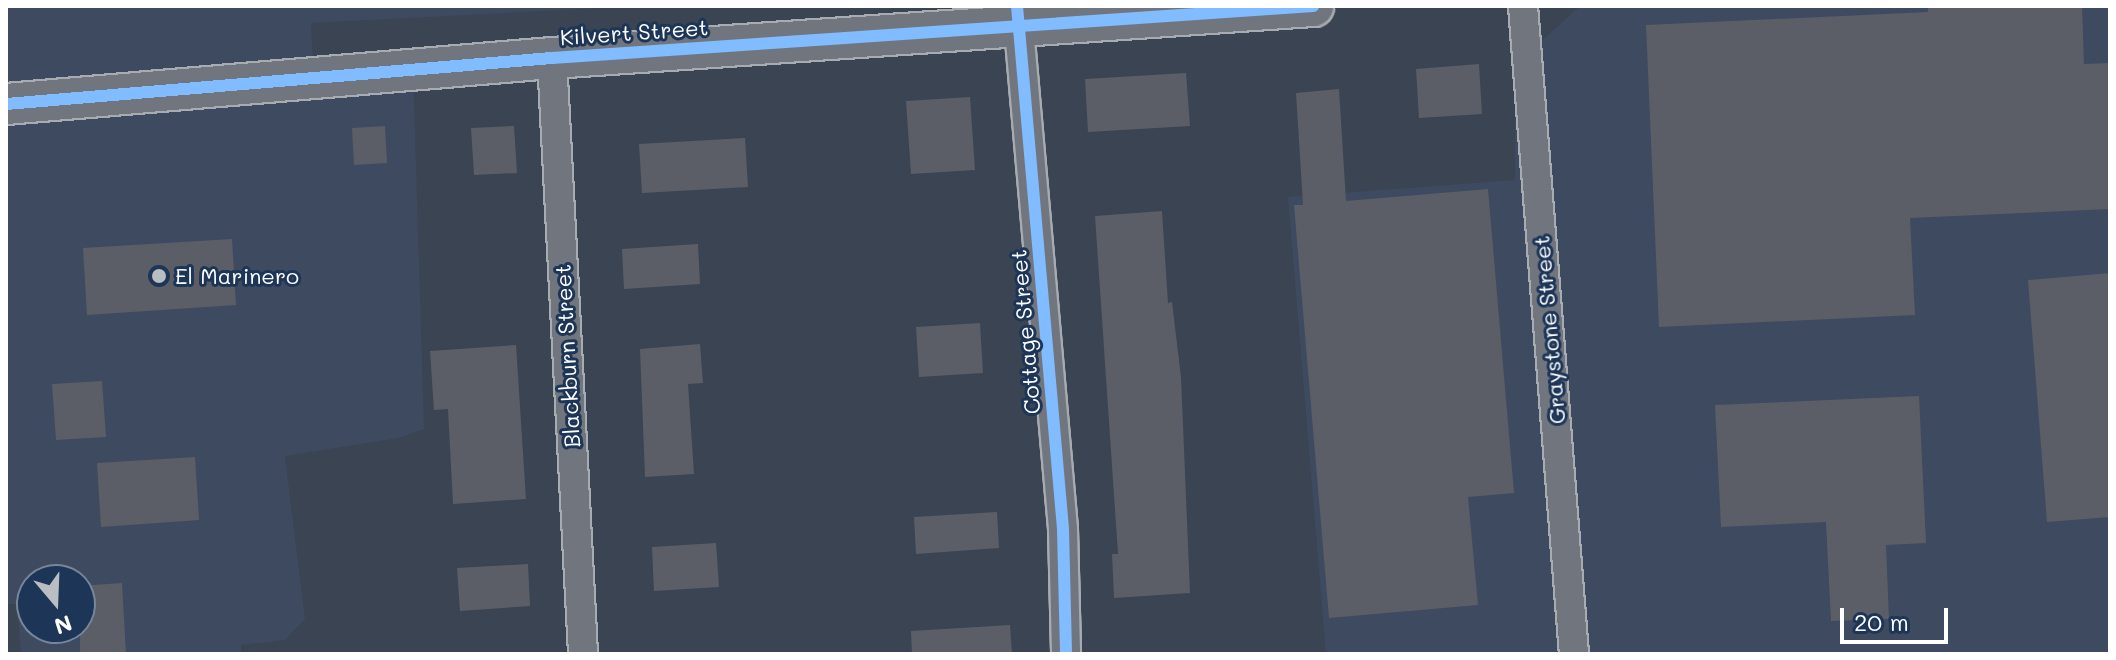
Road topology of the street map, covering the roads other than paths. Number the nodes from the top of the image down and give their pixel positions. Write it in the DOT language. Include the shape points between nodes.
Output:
graph roads {
  1 [pos="1313,6"];
  2 [pos="1523,6"];
  3 [pos="1017,16"];
  4 [pos="552,58"];
  5 [pos="6,104"];
  6 [pos="583,654"];
  7 [pos="1066,654"];
  8 [pos="1574,654"];
  1 -- 3 [label="street, Kilvert Street"];
  2 -- 8 [label="street, Graystone Street"];
  3 -- 4 [label="street, Kilvert Street"];
  3 -- 7 [label="street, Cottage Street" via="1063,529"];
  4 -- 5 [label="street, Kilvert Street"];
  4 -- 6 [label="street, Blackburn Street"];
}
